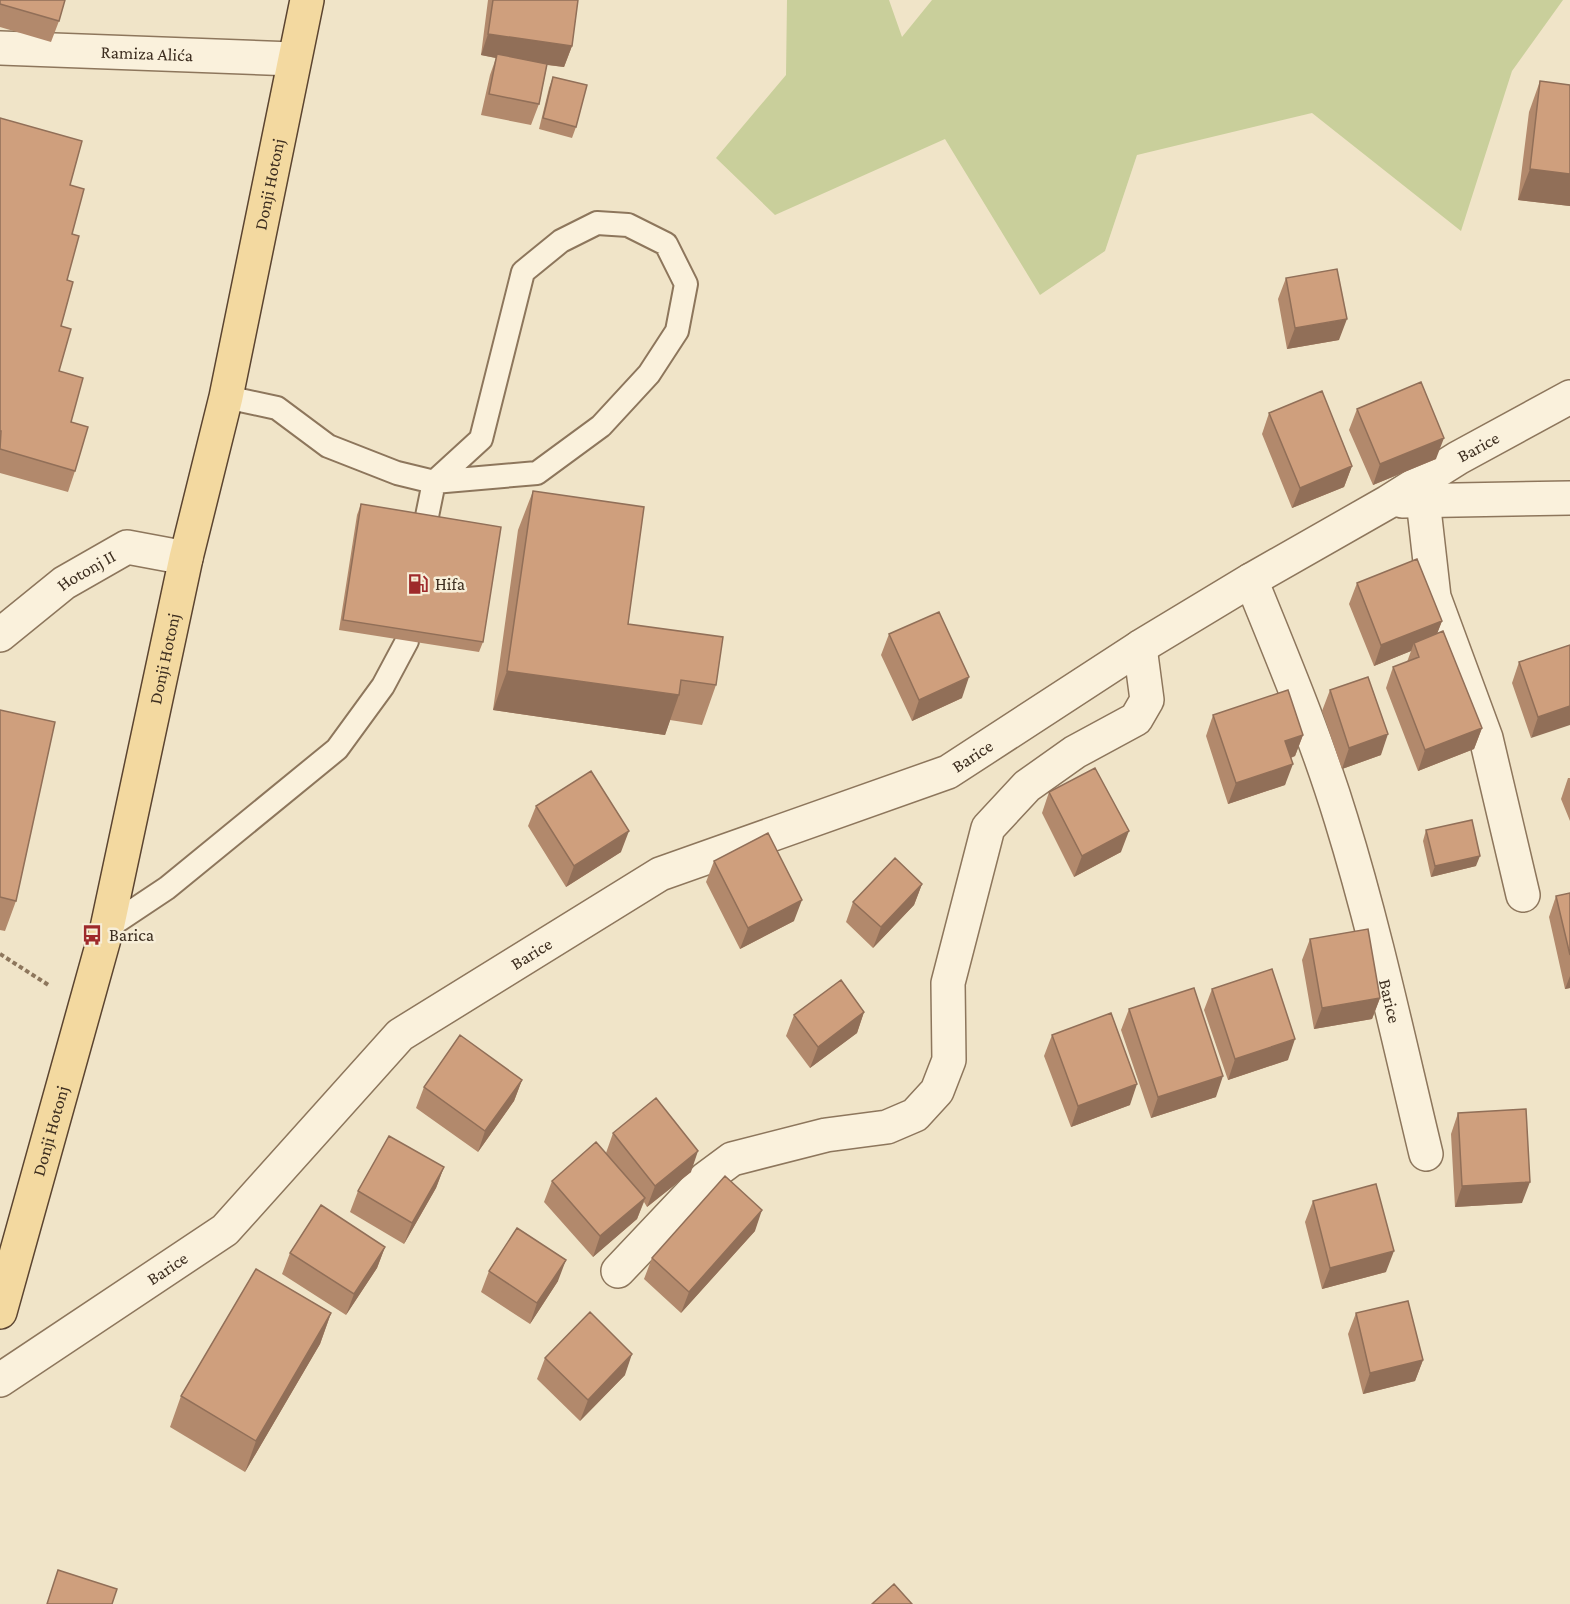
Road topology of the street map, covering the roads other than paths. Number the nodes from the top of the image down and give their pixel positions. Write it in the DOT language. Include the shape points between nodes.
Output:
graph roads {
  1 [pos="307,0"];
  2 [pos="0,48"];
  3 [pos="293,59"];
  4 [pos="226,397"];
  5 [pos="1570,397"];
  6 [pos="434,482"];
  7 [pos="1570,498"];
  8 [pos="1423,500"];
  9 [pos="1388,502"];
  10 [pos="425,526"];
  11 [pos="186,558"];
  12 [pos="1251,580"];
  13 [pos="0,635"];
  14 [pos="407,641"];
  15 [pos="1140,647"];
  16 [pos="1523,895"];
  17 [pos="107,928"];
  18 [pos="1426,1154"];
  19 [pos="618,1271"];
  20 [pos="0,1312"];
  21 [pos="0,1380"];
  1 -- 3 [label="main road, Donji Hotonj"];
  2 -- 3 [label="street, Ramiza Alića"];
  3 -- 4 [label="main road, Donji Hotonj"];
  4 -- 6 [label="lane" via="277,408 328,446 398,473"];
  4 -- 11 [label="main road, Donji Hotonj"];
  5 -- 9 [label="street, Barice"];
  6 -- 6 [label="lane" via="481,439 523,272 561,241 597,224 628,225 666,244 686,284 677,331 648,374 601,426 537,473"];
  6 -- 10 [label="lane"];
  7 -- 8 [label="street, Barice"];
  8 -- 9 [label="street, Barice"];
  8 -- 16 [label="street" via="1434,597 1486,738"];
  9 -- 12 [label="street, Barice"];
  11 -- 13 [label="street, Hotonj II" via="127,547 64,583"];
  11 -- 17 [label="main road, Donji Hotonj"];
  12 -- 15 [label="street, Barice"];
  12 -- 18 [label="street, Barice" via="1308,721 1341,819"];
  14 -- 17 [label="lane" via="383,686 337,749 166,888"];
  15 -- 19 [label="street" via="1147,700 1136,719 1075,752 1027,786 988,828 948,983 949,1060 937,1091 915,1115 886,1127 826,1135 732,1158 705,1179"];
  15 -- 21 [label="street, Barice" via="948,772 660,874 400,1035 225,1230"];
  17 -- 20 [label="main road, Donji Hotonj"];
}
